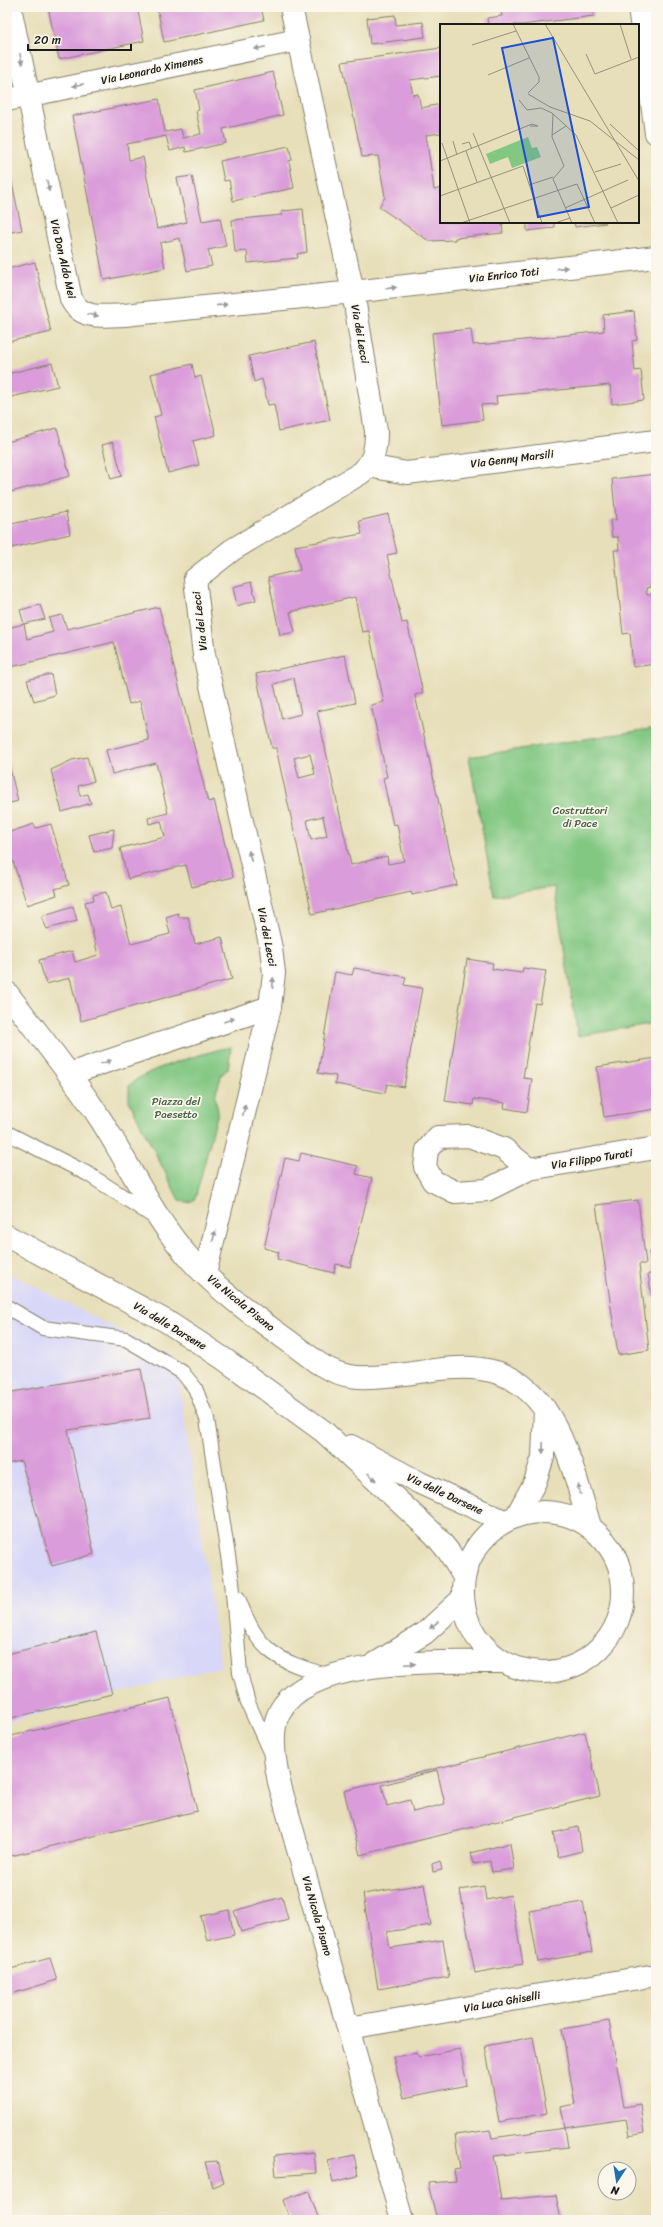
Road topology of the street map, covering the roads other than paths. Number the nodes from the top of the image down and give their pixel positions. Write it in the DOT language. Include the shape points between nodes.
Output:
graph roads {
  1 [pos="10,7"];
  2 [pos="291,7"];
  3 [pos="640,7"];
  4 [pos="298,40"];
  5 [pos="29,95"];
  6 [pos="7,100"];
  7 [pos="656,133"];
  8 [pos="656,257"];
  9 [pos="353,292"];
  10 [pos="656,441"];
  11 [pos="368,466"];
  12 [pos="7,993"];
  13 [pos="270,1007"];
  14 [pos="69,1074"];
  15 [pos="7,1133"];
  16 [pos="656,1148"];
  17 [pos="529,1169"];
  18 [pos="158,1219"];
  19 [pos="7,1236"];
  20 [pos="205,1274"];
  21 [pos="7,1307"];
  22 [pos="545,1409"];
  23 [pos="323,1431"];
  24 [pos="511,1518"];
  25 [pos="590,1526"];
  26 [pos="464,1577"];
  27 [pos="232,1582"];
  28 [pos="463,1598"];
  29 [pos="504,1662"];
  30 [pos="371,1666"];
  31 [pos="331,1676"];
  32 [pos="275,1763"];
  33 [pos="656,1975"];
  34 [pos="349,2028"];
  35 [pos="402,2220"];
  1 -- 5 [label="street, Via Don Aldo Mei, one-way"];
  2 -- 4 [label="street, Via dei Lecci"];
  3 -- 7 [label="street"];
  4 -- 5 [label="street, Via Leonardo Ximenes, one-way"];
  4 -- 9 [label="street, Via dei Lecci"];
  5 -- 6 [label="street, Via Leonardo Ximenes"];
  5 -- 9 [label="street, Via Don Aldo Mei, one-way" via="71,299 80,310 99,316 124,315"];
  9 -- 8 [label="street, Via Enrico Toti, one-way"];
  9 -- 11 [label="street, Via dei Lecci" via="376,431 374,456"];
  10 -- 11 [label="street, Via Genny Marsili" via="407,473"];
  13 -- 11 [label="street, Via dei Lecci, one-way" via="274,961 204,654 196,579 232,550"];
  12 -- 14 [label="street, Via Nicola Pisano"];
  14 -- 13 [label="street, one-way"];
  20 -- 13 [label="street, Via dei Lecci, one-way"];
  14 -- 18 [label="street, Via Nicola Pisano" via="108,1131"];
  15 -- 18 [label="lane" via="88,1174"];
  16 -- 17 [label="street, Via Filippo Turati"];
  18 -- 20 [label="street, Via Nicola Pisano" via="179,1247"];
  19 -- 23 [label="street, Via delle Darsene" via="166,1322"];
  20 -- 22 [label="street, Via Nicola Pisano" via="213,1283 318,1363 336,1373 361,1378 481,1368 515,1380 532,1393"];
  21 -- 27 [label="lane" via="43,1328 126,1339 182,1372 195,1388 207,1419"];
  22 -- 24 [label="street, Via Nicola Pisano, one-way" via="543,1457 535,1482"];
  25 -- 22 [label="street, Via Nicola Pisano, one-way" via="568,1454"];
  23 -- 24 [label="street, Via delle Darsene" via="420,1483"];
  23 -- 26 [label="street, Via delle Darsene, one-way" via="435,1535"];
  24 -- 25 [label="street, Via Nicola Pisano" via="538,1512 556,1512 574,1517"];
  24 -- 26 [label="street, Via Nicola Pisano" via="478,1544 469,1560"];
  25 -- 29 [label="street, Via Nicola Pisano" via="614,1551 622,1574 624,1598 615,1629 595,1654 582,1663 566,1669 535,1672"];
  26 -- 28 [label="street, Via Nicola Pisano"];
  27 -- 31 [label="lane" via="247,1622 261,1643 284,1660"];
  27 -- 32 [label="lane" via="240,1673 248,1703"];
  28 -- 29 [label="street, Via Nicola Pisano" via="467,1617 475,1635 488,1650"];
  28 -- 30 [label="street, Via Nicola Pisano, one-way" via="425,1633"];
  30 -- 29 [label="street, Via Nicola Pisano, one-way"];
  30 -- 31 [label="street, Via Nicola Pisano"];
  31 -- 32 [label="street, Via Nicola Pisano" via="301,1690 287,1701 279,1713 275,1726"];
  32 -- 34 [label="street, Via Nicola Pisano"];
  33 -- 34 [label="street, Via Luca Ghiselli"];
  34 -- 35 [label="street, Via Nicola Pisano"];
}
